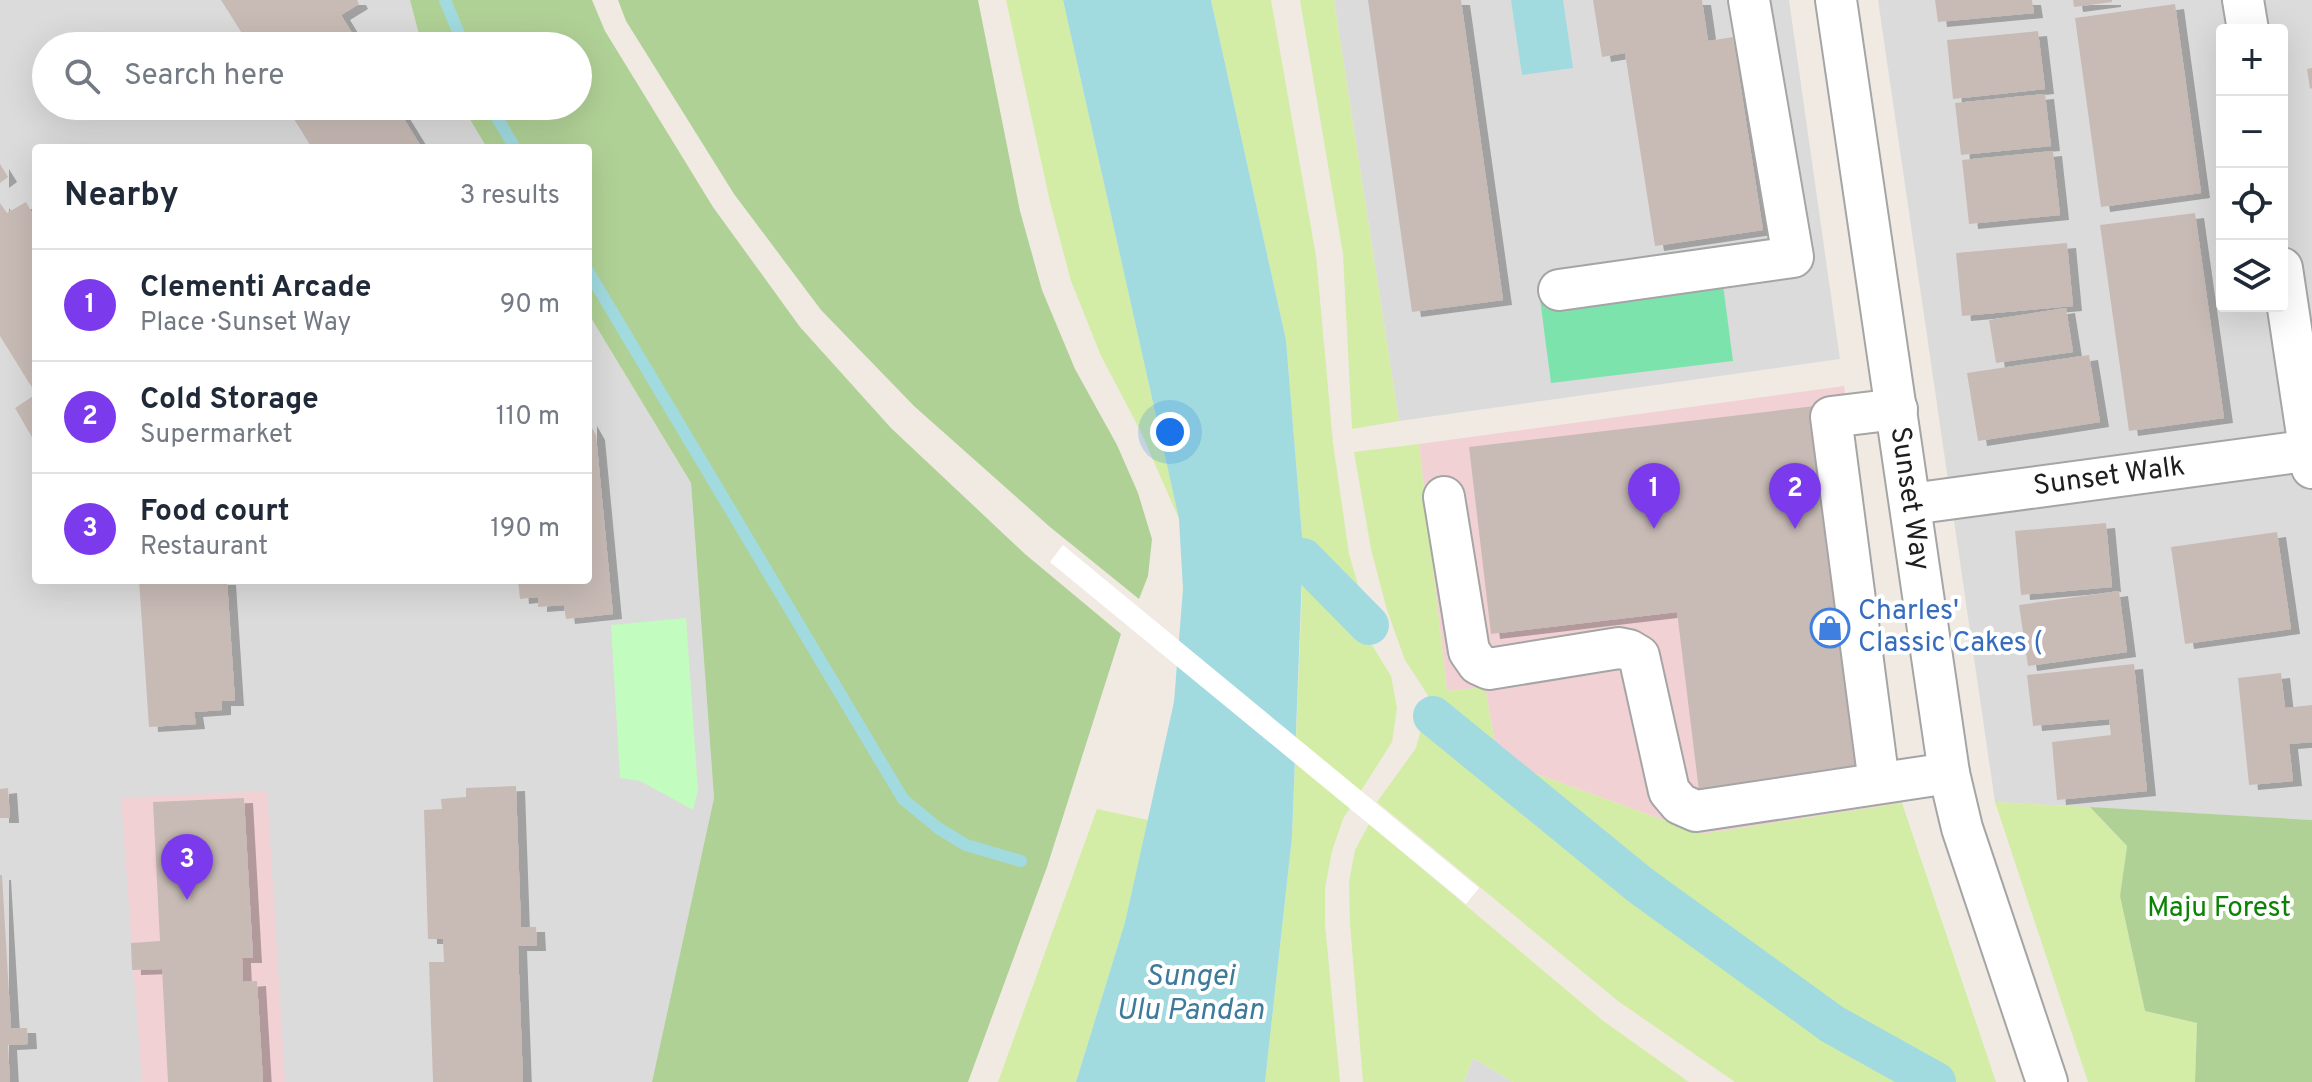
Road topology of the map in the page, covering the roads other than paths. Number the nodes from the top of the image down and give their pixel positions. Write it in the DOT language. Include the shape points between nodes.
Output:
graph roads {
  1 [pos="1749,0"];
  2 [pos="1836,0"];
  3 [pos="2243,0"];
  4 [pos="2247,24"];
  5 [pos="1559,290"];
  6 [pos="2288,307"];
  7 [pos="1897,409"];
  8 [pos="2311,457"];
  9 [pos="1444,497"];
  10 [pos="1911,504"];
  11 [pos="1949,773"];
  12 [pos="1879,783"];
  13 [pos="2047,1082"];
  1 -- 5 [label="street" via="1793,257"];
  2 -- 7 [label="street, Sunset Way"];
  3 -- 4 [label="street"];
  6 -- 8 [label="street"];
  7 -- 10 [label="street, Sunset Way"];
  7 -- 12 [label="street" via="1831,417"];
  8 -- 10 [label="street, Sunset Walk"];
  9 -- 12 [label="street" via="1469,651 1478,664 1489,669 1619,648 1639,656 1669,791 1680,804 1696,811"];
  10 -- 11 [label="street, Sunset Way"];
  11 -- 12 [label="street"];
  11 -- 13 [label="street, Sunset Way" via="1962,828"];
}
